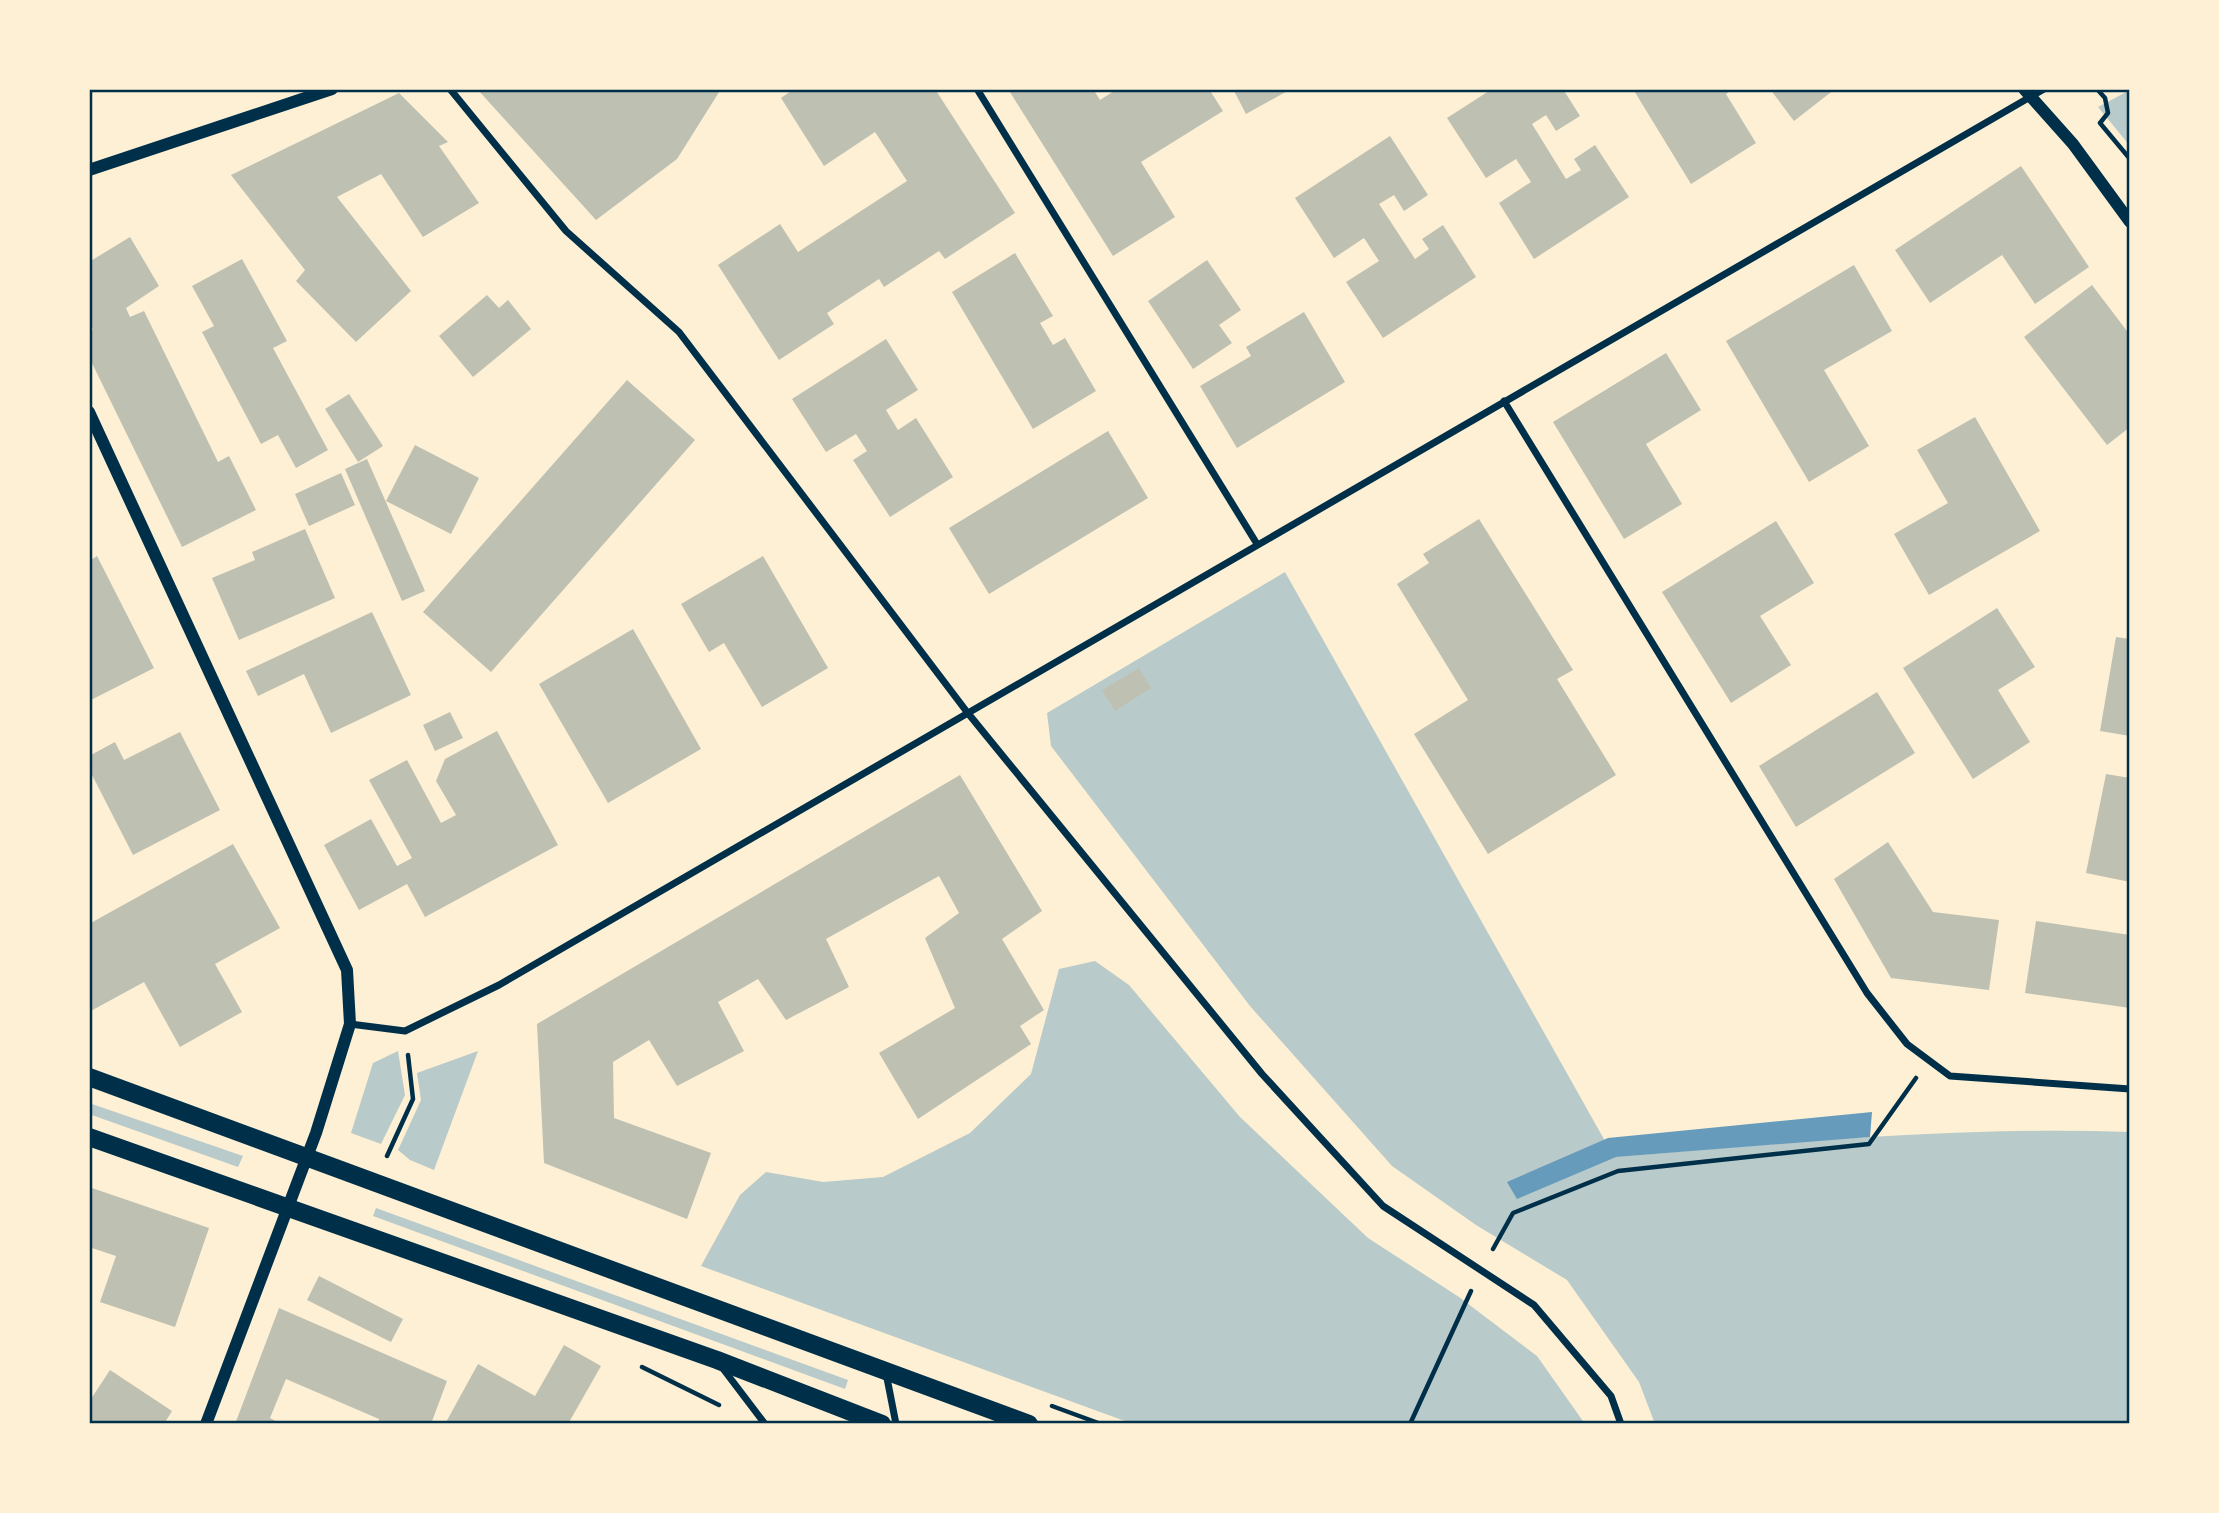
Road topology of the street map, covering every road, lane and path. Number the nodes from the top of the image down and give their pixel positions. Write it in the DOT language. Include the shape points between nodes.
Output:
graph roads {
  1 [pos="332,89"];
  2 [pos="450,89"];
  3 [pos="977,89"];
  4 [pos="2044,89"];
  5 [pos="2097,89"];
  6 [pos="318,91"];
  7 [pos="2026,93"];
  8 [pos="2130,159"];
  9 [pos="89,170"];
  10 [pos="2130,222"];
  11 [pos="1504,401"];
  12 [pos="89,412"];
  13 [pos="1257,544"];
  14 [pos="967,712"];
  15 [pos="350,1024"];
  16 [pos="405,1031"];
  17 [pos="1929,1060"];
  18 [pos="89,1077"];
  19 [pos="2130,1089"];
  20 [pos="89,1137"];
  21 [pos="386,1157"];
  22 [pos="308,1158"];
  23 [pos="288,1208"];
  24 [pos="1481,1270"];
  25 [pos="717,1360"];
  26 [pos="886,1371"];
  27 [pos="206,1424"];
  28 [pos="765,1424"];
  29 [pos="881,1424"];
  30 [pos="895,1424"];
  31 [pos="1029,1424"];
  32 [pos="1410,1424"];
  33 [pos="1621,1424"];
  1 -- 6 [label="street"];
  2 -- 14 [label="street" via="566,231 679,332"];
  3 -- 13 [label="street"];
  4 -- 7 [label="street"];
  5 -- 8 [label="path" via="2105,98 2108,113 2100,123"];
  6 -- 9 [label="street"];
  7 -- 10 [label="street" via="2073,144"];
  7 -- 11 [label="street"];
  11 -- 13 [label="street"];
  11 -- 17 [label="street" via="1867,993 1907,1044"];
  12 -- 15 [label="street" via="347,970"];
  13 -- 14 [label="street"];
  14 -- 16 [label="street" via="499,985"];
  14 -- 24 [label="street" via="1262,1074 1383,1206"];
  15 -- 16 [label="street"];
  15 -- 22 [label="street"];
  16 -- 21 [label="path" via="413,1099"];
  17 -- 19 [label="street" via="1950,1076"];
  17 -- 24 [label="path" via="1869,1144 1618,1171 1513,1213"];
  18 -- 22 [label="main road"];
  20 -- 23 [label="main road"];
  22 -- 23 [label="street"];
  22 -- 26 [label="main road"];
  23 -- 25 [label="main road"];
  23 -- 27 [label="street"];
  24 -- 32 [label="path"];
  24 -- 33 [label="street" via="1534,1305 1611,1396"];
  25 -- 28 [label="street"];
  25 -- 29 [label="main road"];
  26 -- 30 [label="street"];
  26 -- 31 [label="main road"];
}
